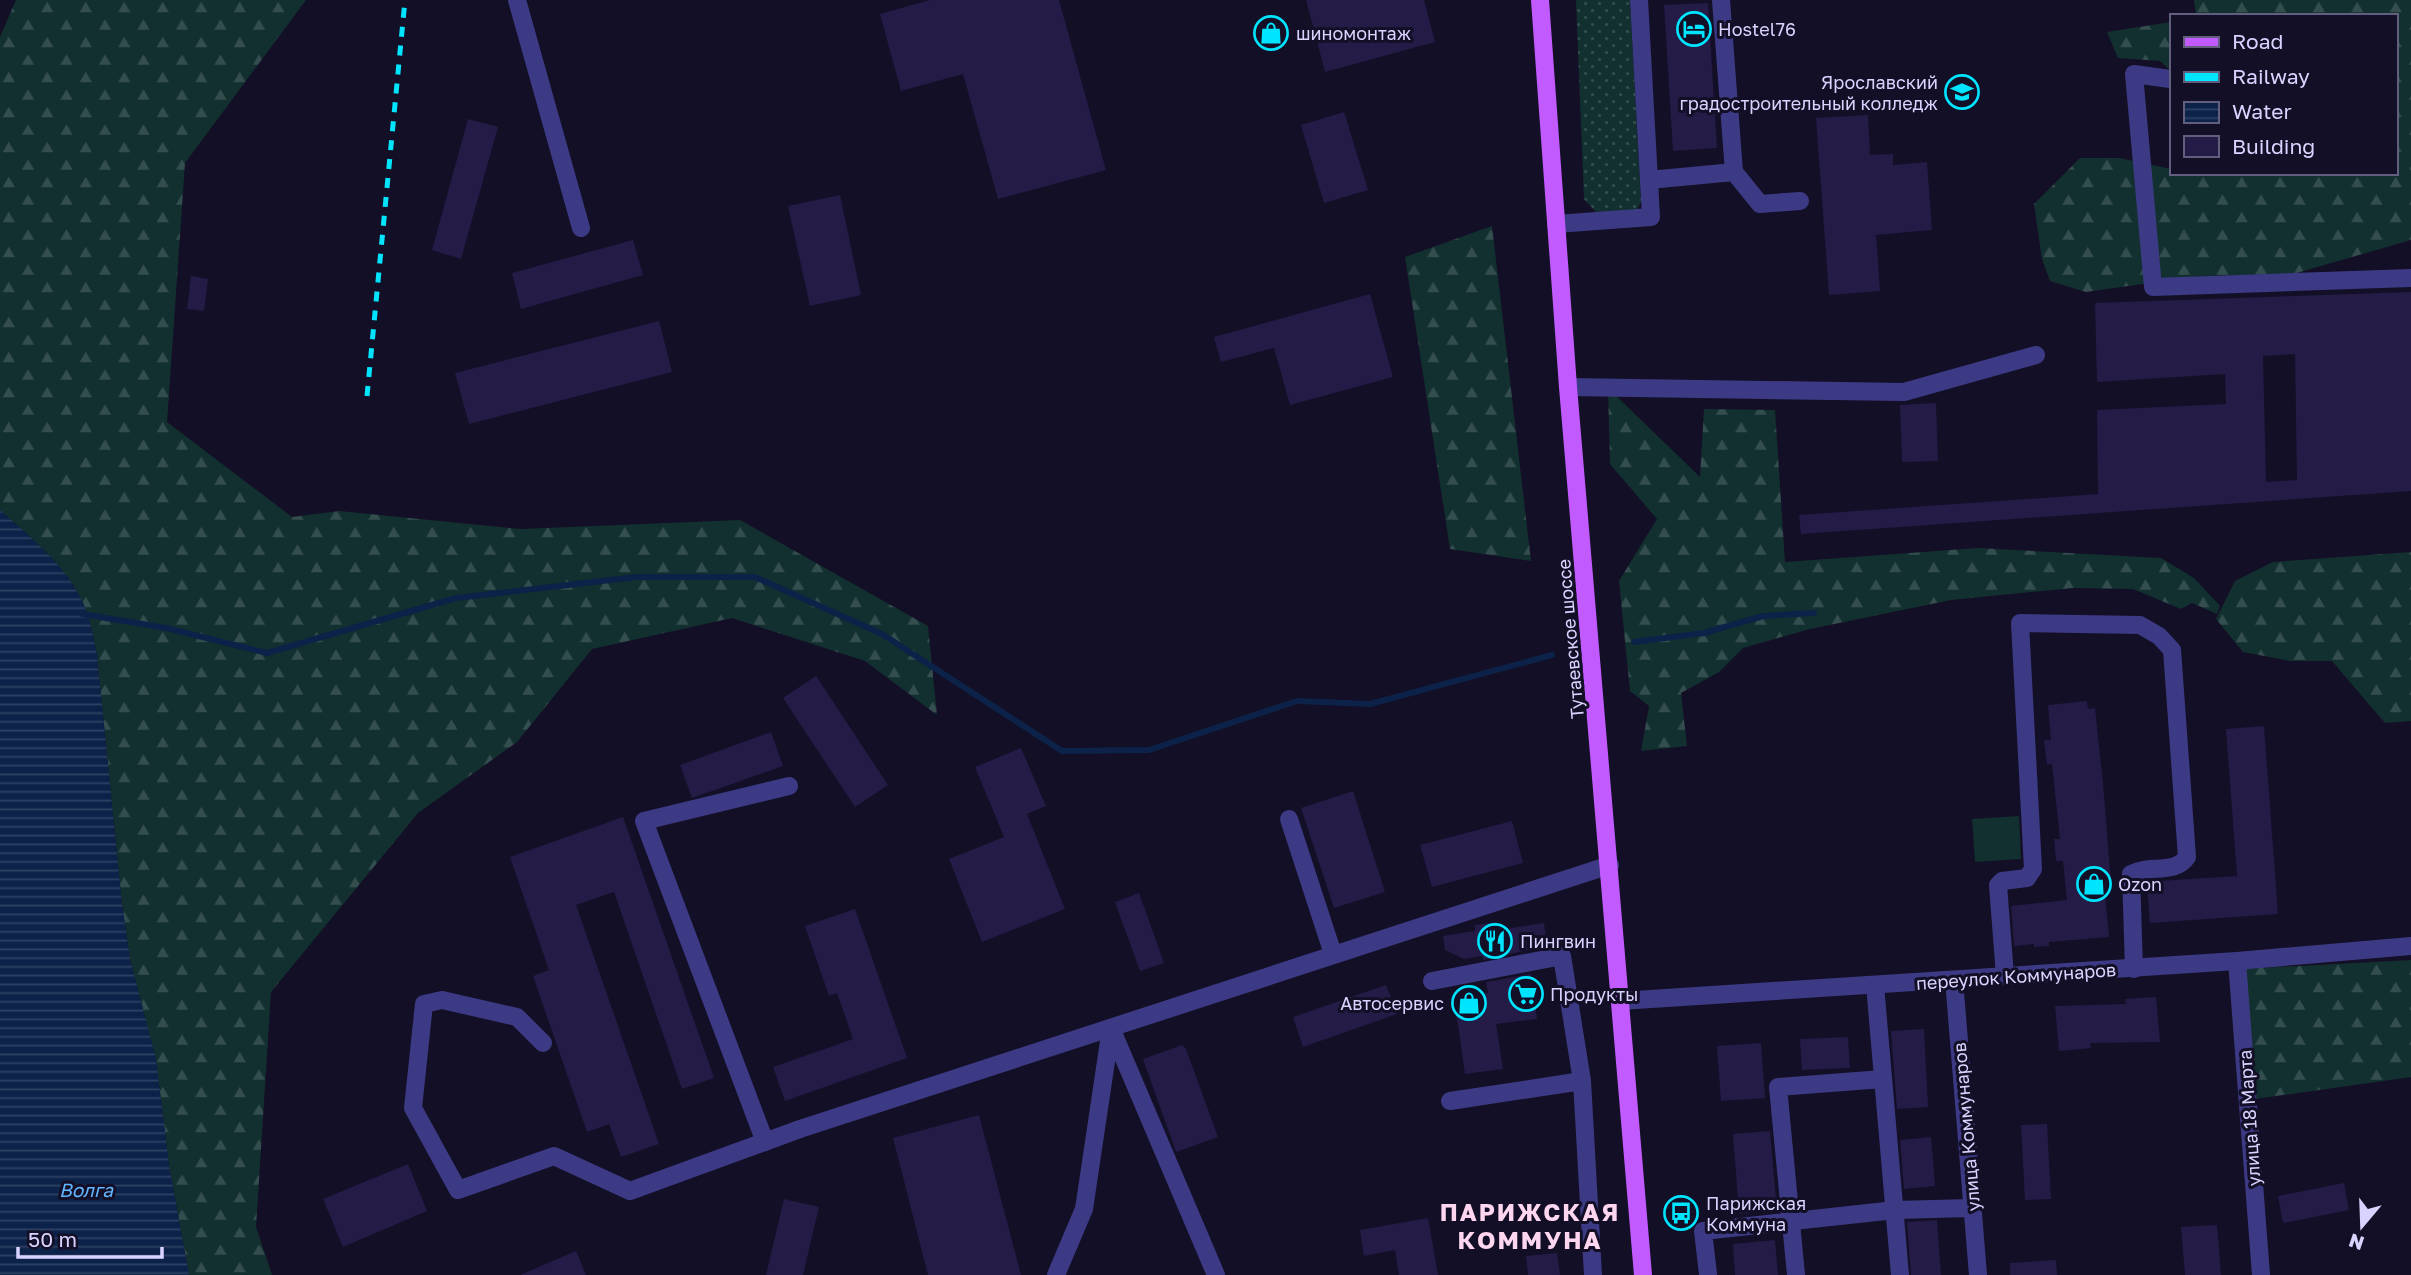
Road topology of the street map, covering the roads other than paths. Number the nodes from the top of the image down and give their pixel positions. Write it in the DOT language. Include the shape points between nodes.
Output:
graph roads {
  1 [pos="517,0"];
  2 [pos="1540,0"];
  3 [pos="1639,0"];
  4 [pos="1721,0"];
  5 [pos="2170,79"];
  6 [pos="1734,172"];
  7 [pos="1649,180"];
  8 [pos="1800,201"];
  9 [pos="1556,224"];
  10 [pos="581,228"];
  11 [pos="2411,278"];
  12 [pos="2036,355"];
  13 [pos="1568,387"];
  14 [pos="789,786"];
  15 [pos="1289,819"];
  16 [pos="1610,864"];
  17 [pos="2411,946"];
  18 [pos="1333,954"];
  19 [pos="2237,961"];
  20 [pos="2134,969"];
  21 [pos="2006,976"];
  22 [pos="1954,980"];
  23 [pos="1432,981"];
  24 [pos="1875,985"];
  25 [pos="1620,1001"];
  26 [pos="1111,1028"];
  27 [pos="543,1043"];
  28 [pos="1883,1079"];
  29 [pos="1582,1081"];
  30 [pos="1450,1101"];
  31 [pos="765,1142"];
  32 [pos="1972,1208"];
  33 [pos="1895,1210"];
  34 [pos="1792,1221"];
  35 [pos="1708,1274"];
  36 [pos="1056,1275"];
  37 [pos="1216,1275"];
  38 [pos="1593,1275"];
  39 [pos="1643,1275"];
  40 [pos="1796,1275"];
  41 [pos="1900,1275"];
  42 [pos="1978,1275"];
  43 [pos="2261,1275"];
  1 -- 10 [label="street"];
  2 -- 9 [label="main road, Тутаевское шоссе"];
  3 -- 7 [label="street"];
  4 -- 6 [label="street"];
  5 -- 11 [label="street" via="2134,74 2153,287"];
  6 -- 7 [label="street"];
  6 -- 8 [label="street" via="1760,204"];
  7 -- 9 [label="street" via="1651,217"];
  9 -- 13 [label="main road, Тутаевское шоссе"];
  12 -- 13 [label="street" via="1904,392"];
  13 -- 16 [label="main road, Тутаевское шоссе"];
  14 -- 31 [label="street" via="644,821"];
  15 -- 18 [label="street"];
  16 -- 18 [label="street"];
  16 -- 25 [label="main road, Тутаевское шоссе"];
  17 -- 19 [label="street, переулок Коммунаров"];
  18 -- 26 [label="street"];
  19 -- 20 [label="street, переулок Коммунаров"];
  19 -- 43 [label="street, улица 18 Марта"];
  20 -- 21 [label="street, переулок Коммунаров"];
  20 -- 21 [label="street" via="2131,874 2182,864 2187,858 2172,650 2140,625 2020,623 2033,869 2027,878 2002,881 1998,886"];
  21 -- 22 [label="street, переулок Коммунаров"];
  22 -- 24 [label="street, переулок Коммунаров"];
  22 -- 32 [label="street, улица Коммунаров"];
  23 -- 29 [label="street" via="1562,956"];
  24 -- 25 [label="street, переулок Коммунаров"];
  24 -- 28 [label="street"];
  25 -- 39 [label="main road, Тутаевское шоссе"];
  26 -- 31 [label="street"];
  26 -- 36 [label="street" via="1084,1209"];
  26 -- 37 [label="street"];
  27 -- 31 [label="street" via="517,1017 442,1000 424,1004 413,1108 458,1190 554,1156 630,1191"];
  28 -- 33 [label="street"];
  28 -- 34 [label="street" via="1778,1087"];
  29 -- 30 [label="street"];
  29 -- 38 [label="street"];
  32 -- 33 [label="street"];
  32 -- 42 [label="street, улица Коммунаров"];
  33 -- 34 [label="street"];
  33 -- 41 [label="street"];
  34 -- 35 [label="street" via="1703,1231"];
  34 -- 40 [label="street"];
}
